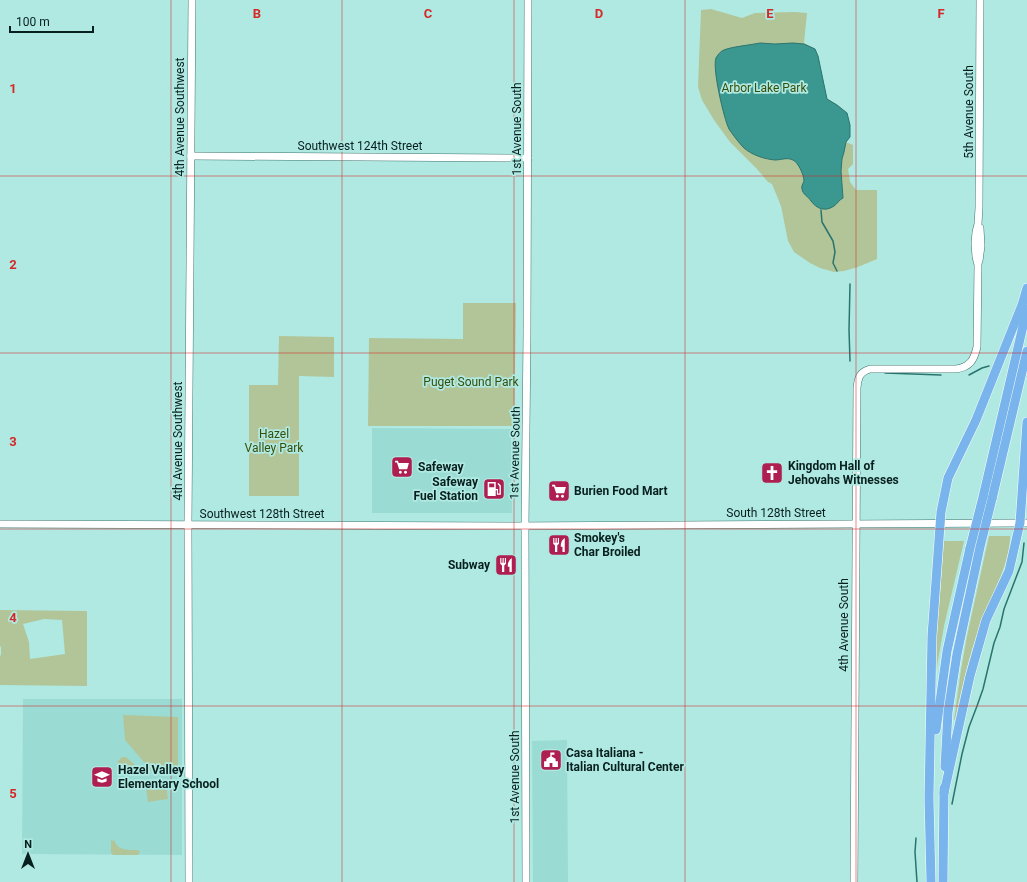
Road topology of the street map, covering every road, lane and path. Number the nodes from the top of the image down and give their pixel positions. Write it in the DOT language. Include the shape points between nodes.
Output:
graph roads {
  1 [pos="192,0"];
  2 [pos="528,0"];
  3 [pos="980,0"];
  4 [pos="191,156"];
  5 [pos="528,158"];
  6 [pos="1027,288"];
  7 [pos="1027,309"];
  8 [pos="1027,351"];
  9 [pos="864,371"];
  10 [pos="1027,422"];
  11 [pos="987,498"];
  12 [pos="940,523"];
  13 [pos="1024,523"];
  14 [pos="0,524"];
  15 [pos="188,524"];
  16 [pos="855,524"];
  17 [pos="525,526"];
  18 [pos="944,793"];
  19 [pos="929,798"];
  20 [pos="189,882"];
  21 [pos="526,882"];
  22 [pos="854,882"];
  23 [pos="931,882"];
  24 [pos="943,882"];
  1 -- 4 [label="street, 4th Avenue Southwest"];
  2 -- 5 [label="street, 1st Avenue South"];
  3 -- 9 [label="street, 5th Avenue South" via="978,224 975,243 978,265 976,355 968,366 963,368 877,368"];
  4 -- 5 [label="street, Southwest 124th Street"];
  4 -- 15 [label="street, 4th Avenue Southwest"];
  5 -- 17 [label="street, 1st Avenue South"];
  6 -- 12 [label="highway" via="976,420 948,478"];
  7 -- 11 [label="highway"];
  8 -- 11 [label="highway"];
  9 -- 16 [label="street, 4th Avenue South" via="859,376 856,388"];
  10 -- 13 [label="highway"];
  11 -- 18 [label="highway, bridge" via="948,712"];
  11 -- 19 [label="highway, bridge" via="970,548 946,651"];
  12 -- 13 [label="street, South 128th Street"];
  12 -- 16 [label="street, South 128th Street"];
  12 -- 19 [label="highway" via="932,636"];
  13 -- 18 [label="highway" via="1009,571 986,620 970,676"];
  14 -- 15 [label="street, Southwest 128th Street"];
  15 -- 17 [label="street, Southwest 128th Street"];
  15 -- 20 [label="street, 4th Avenue Southwest"];
  16 -- 17 [label="street, South 128th Street"];
  16 -- 22 [label="street, 4th Avenue South"];
  17 -- 21 [label="street, 1st Avenue South"];
  18 -- 24 [label="highway"];
  19 -- 23 [label="highway"];
}
